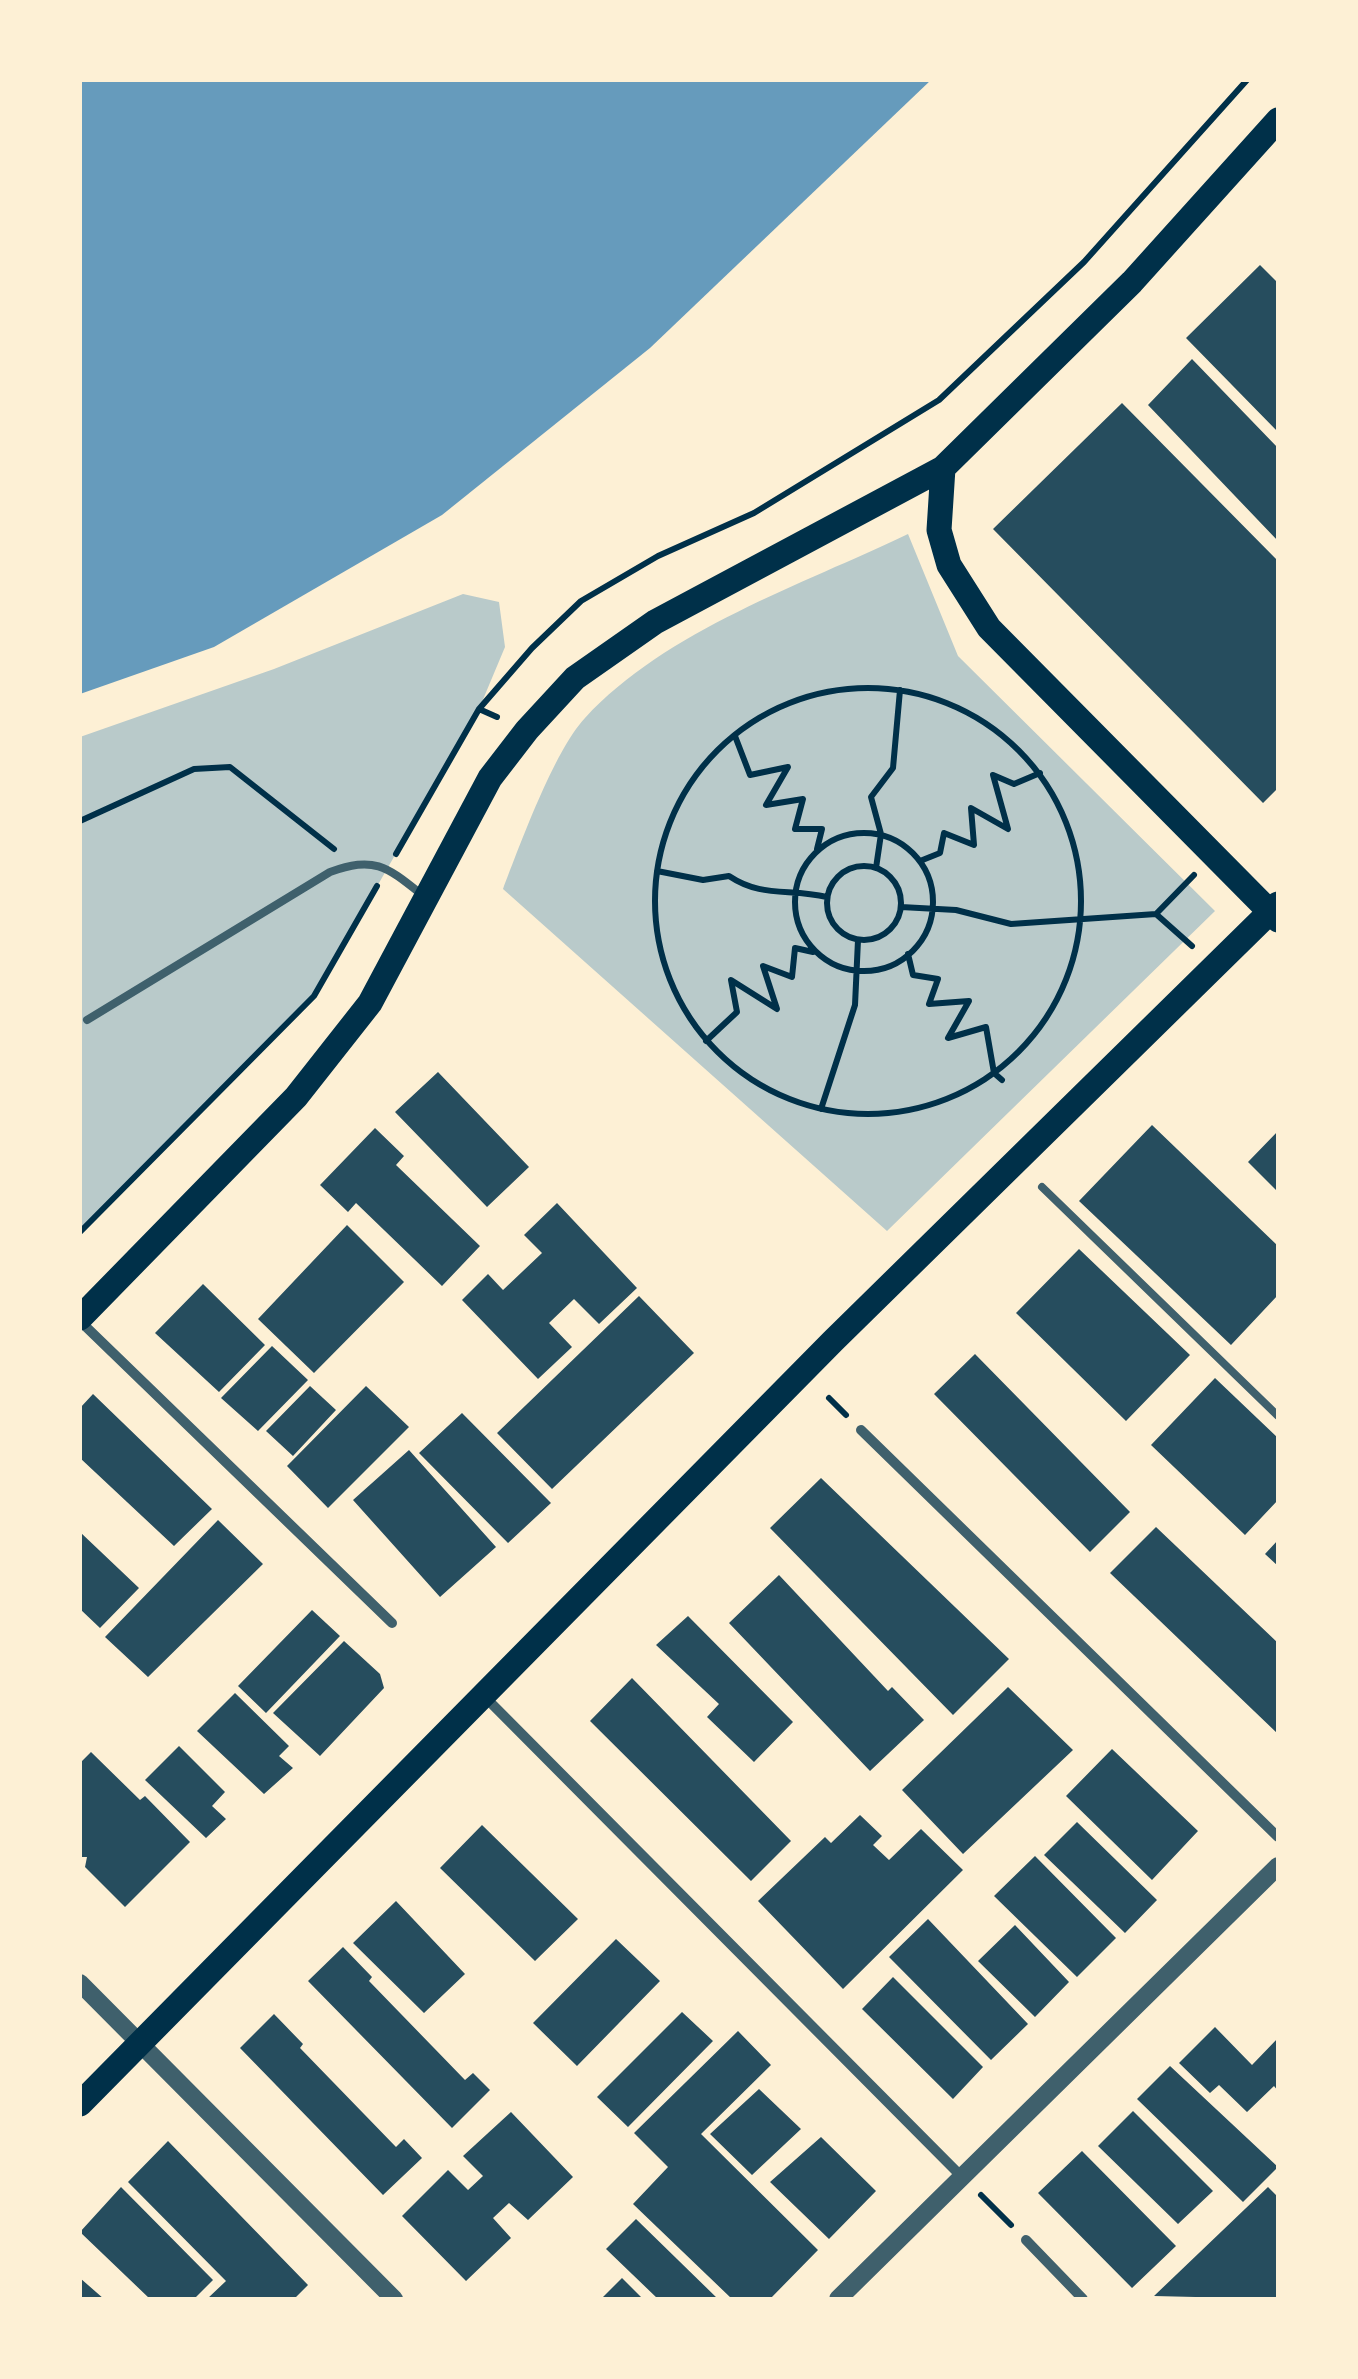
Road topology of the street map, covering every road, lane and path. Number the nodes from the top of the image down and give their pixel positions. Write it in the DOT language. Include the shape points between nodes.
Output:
graph roads {
  1 [pos="1246,80"];
  2 [pos="1278,120"];
  3 [pos="944,468"];
  4 [pos="900,690"];
  5 [pos="479,709"];
  6 [pos="526,730"];
  7 [pos="734,736"];
  8 [pos="1040,773"];
  9 [pos="80,821"];
  10 [pos="881,834"];
  11 [pos="817,850"];
  12 [pos="1212,856"];
  13 [pos="920,861"];
  14 [pos="353,864"];
  15 [pos="388,867"];
  16 [pos="876,868"];
  17 [pos="657,871"];
  18 [pos="795,890"];
  19 [pos="827,896"];
  20 [pos="428,900"];
  21 [pos="901,907"];
  22 [pos="933,908"];
  23 [pos="1275,912"];
  24 [pos="1156,914"];
  25 [pos="1081,919"];
  26 [pos="858,940"];
  27 [pos="815,952"];
  28 [pos="908,954"];
  29 [pos="1215,967"];
  30 [pos="855,970"];
  31 [pos="86,1020"];
  32 [pos="706,1041"];
  33 [pos="994,1073"];
  34 [pos="1002,1080"];
  35 [pos="820,1109"];
  36 [pos="1042,1188"];
  37 [pos="80,1232"];
  38 [pos="80,1320"];
  39 [pos="1278,1416"];
  40 [pos="860,1430"];
  41 [pos="392,1623"];
  42 [pos="482,1694"];
  43 [pos="1278,1837"];
  44 [pos="1278,1866"];
  45 [pos="80,1983"];
  46 [pos="140,2042"];
  47 [pos="80,2104"];
  48 [pos="962,2176"];
  49 [pos="1026,2240"];
  50 [pos="394,2299"];
  51 [pos="838,2299"];
  52 [pos="1083,2299"];
  1 -- 5 [label="path" via="1084,262 939,400 754,513 658,556 581,601"];
  2 -- 3 [label="main road" via="1132,282"];
  3 -- 6 [label="main road" via="655,622 575,678"];
  3 -- 12 [label="main road" via="938,530 964,595"];
  4 -- 7 [label="path" via="865,688 796,701"];
  4 -- 8 [label="path" via="964,710"];
  4 -- 10 [label="path" via="893,768 872,798"];
  5 -- 6 [label="path"];
  5 -- 15 [label="path"];
  6 -- 20 [label="main road" via="490,778"];
  7 -- 11 [label="path" via="750,775 788,766 766,804 803,799 795,829 822,829"];
  7 -- 17 [label="path" via="683,796"];
  8 -- 13 [label="path" via="1014,784 993,775 1008,829 971,808 974,845 944,832 940,853"];
  8 -- 25 [label="path" via="1074,842"];
  9 -- 14 [label="path" via="194,768 230,767"];
  10 -- 11 [label="path" via="847,835"];
  10 -- 13 [label="path"];
  10 -- 16 [label="path"];
  11 -- 18 [label="path"];
  12 -- 23 [label="main road"];
  12 -- 24 [label="path"];
  13 -- 22 [label="path"];
  14 -- 15 [label="lane"];
  14 -- 31 [label="lane" via="304,885"];
  15 -- 20 [label="lane"];
  15 -- 37 [label="path" via="314,996"];
  16 -- 19 [label="path" via="840,875"];
  16 -- 21 [label="path" via="896,883"];
  17 -- 18 [label="path" via="703,880 728,876 753,892"];
  17 -- 32 [label="path" via="662,961"];
  18 -- 19 [label="path"];
  18 -- 27 [label="path" via="801,934"];
  19 -- 26 [label="path" via="830,920"];
  20 -- 38 [label="main road" via="370,1003 296,1097"];
  21 -- 22 [label="path"];
  21 -- 26 [label="path" via="882,936"];
  22 -- 25 [label="path" via="1011,924"];
  22 -- 28 [label="path" via="927,930"];
  23 -- 29 [label="main road"];
  24 -- 25 [label="path"];
  24 -- 29 [label="path"];
  25 -- 33 [label="path" via="1054,1005"];
  26 -- 30 [label="path"];
  27 -- 30 [label="path"];
  27 -- 32 [label="path" via="795,948 792,977 762,966 777,1009 731,980 737,1012"];
  28 -- 30 [label="path" via="878,970"];
  28 -- 33 [label="path" via="913,975 938,979 929,1004 969,1001 948,1038 986,1028"];
  29 -- 42 [label="main road"];
  30 -- 35 [label="path" via="854,1006"];
  32 -- 35 [label="path" via="764,1087"];
  33 -- 34 [label="path"];
  33 -- 35 [label="path" via="911,1110"];
  36 -- 39 [label="lane"];
  38 -- 41 [label="street"];
  40 -- 43 [label="street"];
  42 -- 46 [label="main road"];
  42 -- 48 [label="street"];
  44 -- 48 [label="street"];
  45 -- 46 [label="street"];
  46 -- 47 [label="main road"];
  46 -- 50 [label="street"];
  48 -- 49 [label="path"];
  48 -- 51 [label="street"];
  49 -- 52 [label="street"];
}
